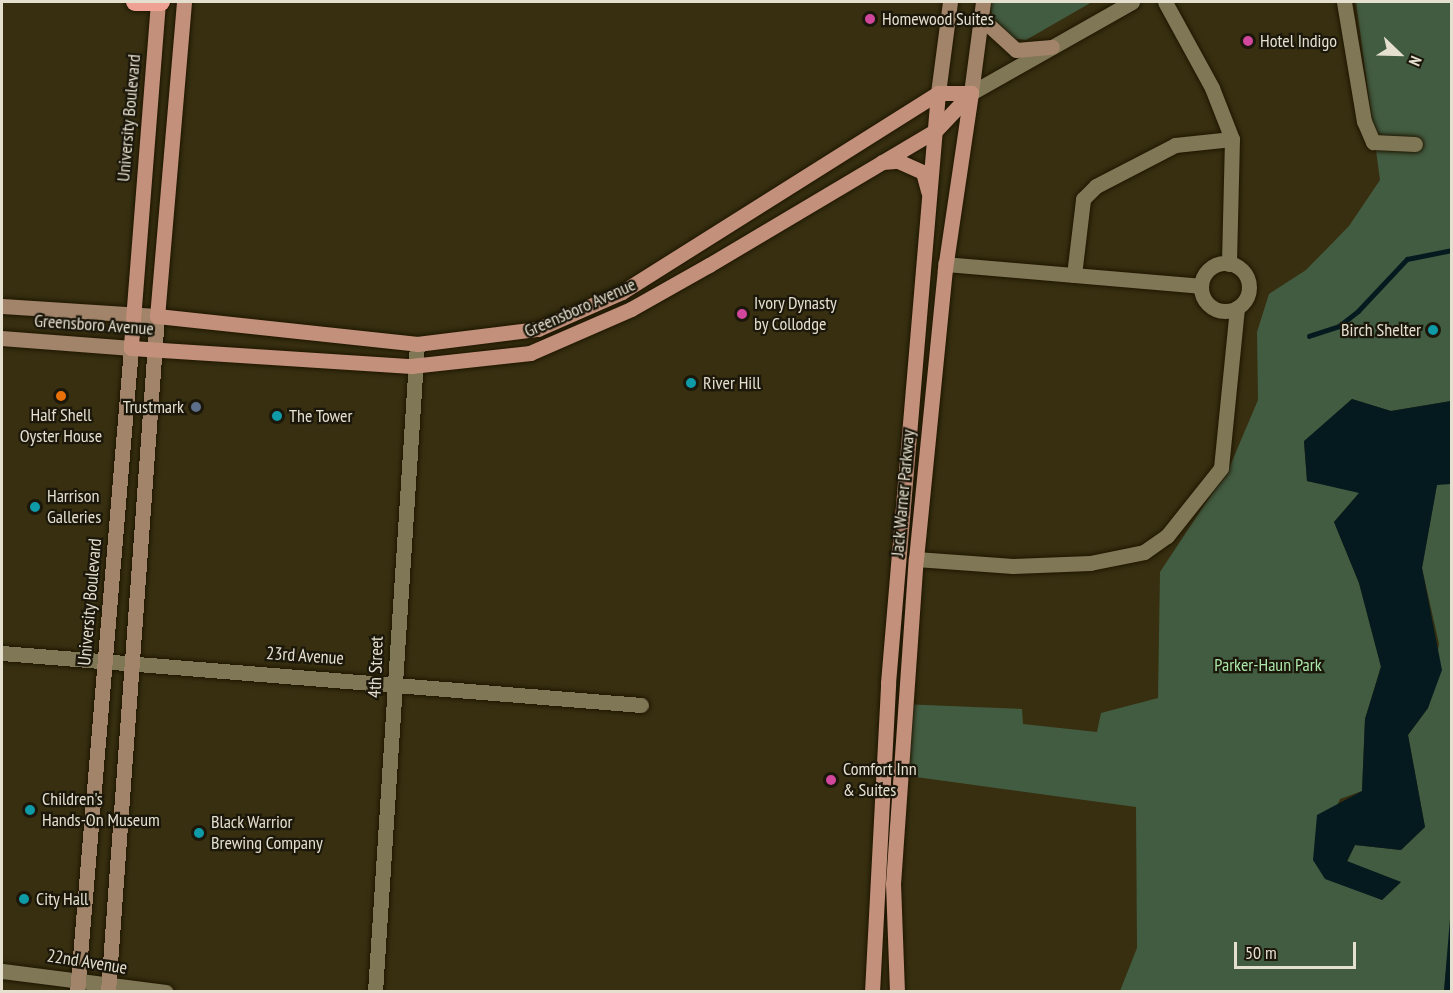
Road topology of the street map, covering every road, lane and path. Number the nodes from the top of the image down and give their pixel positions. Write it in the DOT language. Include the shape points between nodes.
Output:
graph roads {
  1 [pos="135,2"];
  2 [pos="159,2"];
  3 [pos="184,2"];
  4 [pos="950,2"];
  5 [pos="983,2"];
  6 [pos="1132,2"];
  7 [pos="1165,2"];
  8 [pos="1344,2"];
  9 [pos="981,18"];
  10 [pos="1052,47"];
  11 [pos="938,93"];
  12 [pos="971,93"];
  13 [pos="934,131"];
  14 [pos="1232,140"];
  15 [pos="1415,144"];
  16 [pos="882,162"];
  17 [pos="931,199"];
  18 [pos="945,264"];
  19 [pos="1229,264"];
  20 [pos="1074,275"];
  21 [pos="1201,285"];
  22 [pos="2,306"];
  23 [pos="1237,308"];
  24 [pos="134,315"];
  25 [pos="158,316"];
  26 [pos="2,338"];
  27 [pos="417,344"];
  28 [pos="131,348"];
  29 [pos="155,350"];
  30 [pos="414,366"];
  31 [pos="916,559"];
  32 [pos="2,653"];
  33 [pos="104,660"];
  34 [pos="133,663"];
  35 [pos="393,681"];
  36 [pos="641,705"];
  37 [pos="2,970"];
  38 [pos="78,985"];
  39 [pos="108,989"];
  40 [pos="166,992"];
  41 [pos="375,992"];
  42 [pos="872,992"];
  43 [pos="897,992"];
  1 -- 2 [label="highway"];
  2 -- 24 [label="main road, University Boulevard"];
  3 -- 25 [label="main road"];
  4 -- 11 [label="main road, Jack Warner Parkway"];
  5 -- 9 [label="main road, Jack Warner Parkway"];
  6 -- 10 [label="street, Greensboro Avenue"];
  7 -- 14 [label="street" via="1212,88"];
  8 -- 15 [label="street" via="1364,121 1373,141"];
  9 -- 10 [label="main road" via="1016,50"];
  9 -- 12 [label="main road, Jack Warner Parkway"];
  10 -- 12 [label="street, Greensboro Avenue"];
  11 -- 12 [label="main road, Greensboro Avenue"];
  11 -- 13 [label="main road, Jack Warner Parkway"];
  11 -- 27 [label="main road, Greensboro Avenue" via="622,292 573,316 475,341"];
  12 -- 13 [label="main road, Greensboro Avenue"];
  12 -- 18 [label="main road, Jack Warner Parkway"];
  13 -- 16 [label="main road, Greensboro Avenue"];
  13 -- 17 [label="main road, Jack Warner Parkway"];
  14 -- 19 [label="street"];
  14 -- 20 [label="street" via="1175,145 1096,186 1083,199"];
  16 -- 17 [label="main road" via="898,161 922,172"];
  16 -- 30 [label="main road, Greensboro Avenue" via="709,265 579,333 497,360"];
  17 -- 42 [label="main road, Jack Warner Parkway" via="888,683"];
  18 -- 20 [label="street"];
  18 -- 31 [label="main road, Jack Warner Parkway"];
  19 -- 21 [label="street" via="1208,271"];
  19 -- 23 [label="street" via="1243,271 1249,284 1246,299"];
  20 -- 21 [label="street"];
  21 -- 23 [label="street" via="1211,307"];
  22 -- 24 [label="main road, Greensboro Avenue"];
  23 -- 31 [label="street" via="1221,468 1167,536 1144,552 1090,564 1013,566"];
  24 -- 25 [label="main road, Greensboro Avenue"];
  24 -- 28 [label="main road, University Boulevard"];
  25 -- 27 [label="main road, Greensboro Avenue"];
  25 -- 29 [label="main road"];
  26 -- 28 [label="main road, Greensboro Avenue"];
  27 -- 30 [label="street, 4th Street"];
  28 -- 29 [label="main road, Greensboro Avenue"];
  28 -- 33 [label="main road, University Boulevard"];
  29 -- 30 [label="main road, Greensboro Avenue"];
  29 -- 34 [label="main road"];
  30 -- 35 [label="street, 4th Street"];
  31 -- 43 [label="main road, Jack Warner Parkway" via="893,884"];
  32 -- 33 [label="street, 23rd Avenue"];
  33 -- 34 [label="street, 23rd Avenue"];
  33 -- 38 [label="main road, University Boulevard"];
  34 -- 35 [label="street, 23rd Avenue"];
  34 -- 39 [label="main road"];
  35 -- 36 [label="street, 23rd Avenue"];
  35 -- 41 [label="street, 4th Street" via="395,738"];
  37 -- 38 [label="street, 22nd Avenue"];
  38 -- 39 [label="street, 22nd Avenue"];
  39 -- 40 [label="street, 22nd Avenue"];
}
